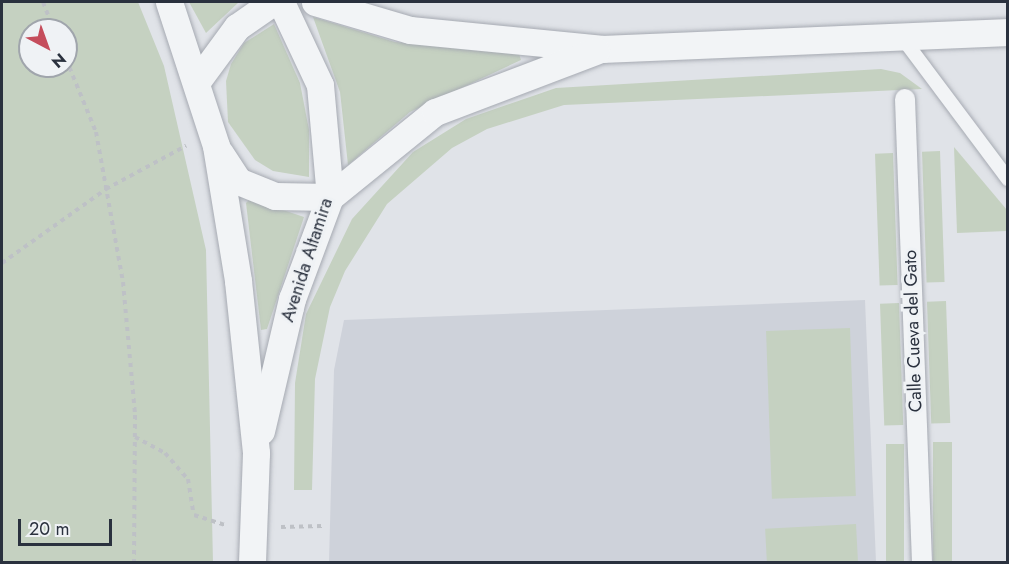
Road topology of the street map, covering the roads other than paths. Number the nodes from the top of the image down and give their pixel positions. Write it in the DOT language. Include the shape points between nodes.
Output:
graph roads {
  1 [pos="169,2"];
  2 [pos="273,2"];
  3 [pos="281,2"];
  4 [pos="315,2"];
  5 [pos="1008,32"];
  6 [pos="901,36"];
  7 [pos="603,49"];
  8 [pos="198,80"];
  9 [pos="905,99"];
  10 [pos="214,142"];
  11 [pos="1008,179"];
  12 [pos="330,197"];
  13 [pos="256,453"];
  14 [pos="256,530"];
  15 [pos="252,562"];
  16 [pos="262,562"];
  17 [pos="922,562"];
  1 -- 8 [label="street, Avenida Altamira"];
  2 -- 8 [label="street" via="237,27"];
  3 -- 12 [label="street, Avenida Altamira" via="320,85"];
  4 -- 7 [label="street" via="410,30"];
  5 -- 6 [label="street"];
  6 -- 7 [label="street"];
  6 -- 11 [label="lane"];
  7 -- 12 [label="street" via="435,112"];
  8 -- 10 [label="street, Avenida Altamira"];
  9 -- 17 [label="street, Calle Cueva del Gato"];
  10 -- 12 [label="street" via="238,181 275,196"];
  10 -- 13 [label="street, Avenida Altamira" via="238,281"];
  12 -- 13 [label="street, Avenida Altamira" via="292,300"];
  13 -- 14 [label="street, Avenida Altamira"];
  14 -- 15 [label="street, Avenida Altamira"];
  14 -- 16 [label="street, Avenida Altamira"];
}
